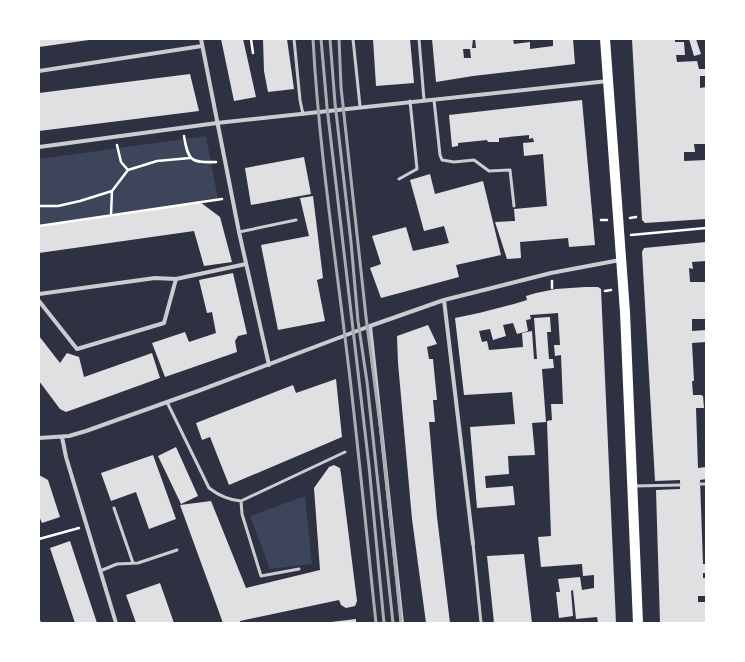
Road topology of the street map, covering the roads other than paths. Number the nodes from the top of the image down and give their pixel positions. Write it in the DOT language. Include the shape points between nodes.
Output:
graph roads {
  1 [pos="201,39"];
  2 [pos="294,39"];
  3 [pos="353,39"];
  4 [pos="419,39"];
  5 [pos="605,39"];
  6 [pos="202,46"];
  7 [pos="39,71"];
  8 [pos="608,81"];
  9 [pos="424,100"];
  10 [pos="434,100"];
  11 [pos="410,101"];
  12 [pos="360,106"];
  13 [pos="302,114"];
  14 [pos="217,123"];
  15 [pos="39,147"];
  16 [pos="399,179"];
  17 [pos="514,206"];
  18 [pos="296,220"];
  19 [pos="239,232"];
  20 [pos="621,259"];
  21 [pos="246,264"];
  22 [pos="176,279"];
  23 [pos="39,294"];
  24 [pos="444,300"];
  25 [pos="39,301"];
  26 [pos="370,326"];
  27 [pos="269,365"];
  28 [pos="167,402"];
  29 [pos="62,437"];
  30 [pos="39,438"];
  31 [pos="345,452"];
  32 [pos="700,484"];
  33 [pos="706,484"];
  34 [pos="680,485"];
  35 [pos="633,486"];
  36 [pos="241,501"];
  37 [pos="114,508"];
  38 [pos="473,544"];
  39 [pos="176,550"];
  40 [pos="133,563"];
  41 [pos="299,569"];
  42 [pos="100,571"];
  43 [pos="116,623"];
  44 [pos="402,623"];
  45 [pos="481,623"];
  46 [pos="638,623"];
  1 -- 6 [label="street"];
  2 -- 13 [label="lane"];
  3 -- 12 [label="lane"];
  4 -- 9 [label="lane"];
  5 -- 8 [label="main road"];
  6 -- 7 [label="street"];
  6 -- 14 [label="street"];
  8 -- 10 [label="street"];
  8 -- 20 [label="main road"];
  9 -- 10 [label="street"];
  9 -- 11 [label="street"];
  10 -- 17 [label="lane" via="442,160 474,160 489,171 510,170"];
  11 -- 12 [label="street"];
  11 -- 16 [label="lane" via="417,169"];
  12 -- 13 [label="street"];
  13 -- 14 [label="street"];
  14 -- 15 [label="street"];
  14 -- 19 [label="street"];
  18 -- 19 [label="lane"];
  19 -- 21 [label="street"];
  20 -- 24 [label="street" via="551,273"];
  20 -- 35 [label="main road"];
  21 -- 22 [label="street"];
  21 -- 27 [label="street"];
  22 -- 23 [label="street" via="156,278"];
  22 -- 25 [label="street" via="164,323 77,349"];
  24 -- 26 [label="street"];
  24 -- 38 [label="street"];
  26 -- 27 [label="street"];
  26 -- 44 [label="street"];
  27 -- 28 [label="street"];
  28 -- 29 [label="street"];
  28 -- 36 [label="lane" via="209,488 216,494"];
  29 -- 30 [label="street"];
  29 -- 42 [label="street"];
  31 -- 36 [label="lane"];
  32 -- 33 [label="lane"];
  34 -- 35 [label="lane"];
  35 -- 46 [label="main road"];
  36 -- 41 [label="lane" via="242,514 261,576"];
  37 -- 40 [label="lane"];
  38 -- 45 [label="lane"];
  39 -- 40 [label="lane"];
  40 -- 42 [label="lane" via="117,564"];
  42 -- 43 [label="street"];
}
